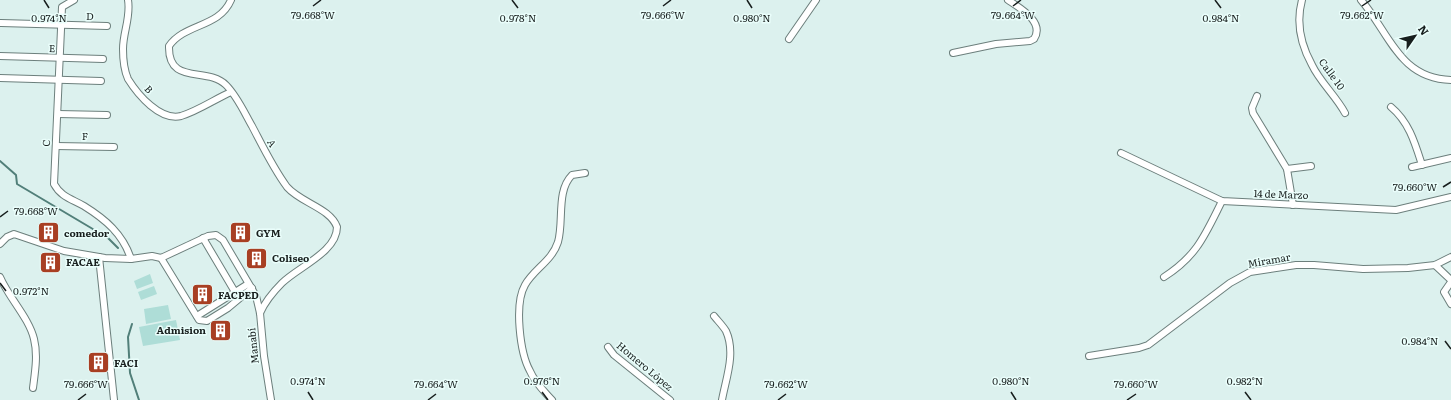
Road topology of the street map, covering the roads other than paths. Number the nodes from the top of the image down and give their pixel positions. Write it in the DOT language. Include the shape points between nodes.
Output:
graph roads {
  1 [pos="74,0"];
  2 [pos="128,0"];
  3 [pos="230,0"];
  4 [pos="816,0"];
  5 [pos="1008,0"];
  6 [pos="1302,0"];
  7 [pos="1360,0"];
  8 [pos="1,23"];
  9 [pos="60,25"];
  10 [pos="107,26"];
  11 [pos="789,39"];
  12 [pos="952,53"];
  13 [pos="0,56"];
  14 [pos="60,58"];
  15 [pos="103,59"];
  16 [pos="0,78"];
  17 [pos="59,79"];
  18 [pos="1451,80"];
  19 [pos="101,81"];
  20 [pos="231,92"];
  21 [pos="1256,96"];
  22 [pos="1391,107"];
  23 [pos="1345,113"];
  24 [pos="58,114"];
  25 [pos="107,115"];
  26 [pos="56,146"];
  27 [pos="114,147"];
  28 [pos="1121,153"];
  29 [pos="1451,158"];
  30 [pos="1422,165"];
  31 [pos="1311,166"];
  32 [pos="1412,167"];
  33 [pos="1287,169"];
  34 [pos="585,173"];
  35 [pos="1451,197"];
  36 [pos="1222,201"];
  37 [pos="1292,205"];
  38 [pos="203,238"];
  39 [pos="0,244"];
  40 [pos="99,257"];
  41 [pos="1451,257"];
  42 [pos="161,258"];
  43 [pos="132,259"];
  44 [pos="1435,265"];
  45 [pos="0,277"];
  46 [pos="1164,277"];
  47 [pos="1451,281"];
  48 [pos="250,286"];
  49 [pos="235,292"];
  50 [pos="224,299"];
  51 [pos="1451,304"];
  52 [pos="228,308"];
  53 [pos="260,313"];
  54 [pos="197,316"];
  55 [pos="714,316"];
  56 [pos="608,347"];
  57 [pos="1089,356"];
  58 [pos="33,388"];
  59 [pos="114,400"];
  60 [pos="271,400"];
  61 [pos="552,400"];
  62 [pos="670,400"];
  63 [pos="722,400"];
  1 -- 9 [label="street, C" via="62,6"];
  2 -- 20 [label="street, B" via="129,14 123,61 128,78 150,105 161,112 180,116"];
  3 -- 20 [label="street, A" via="221,15 181,34 169,46 169,51 175,67 183,72 216,79 224,83"];
  4 -- 11 [label="street"];
  5 -- 12 [label="street" via="1035,23 1037,34 1034,39"];
  6 -- 23 [label="street, Calle 10" via="1299,26 1303,45 1312,66 1337,98"];
  7 -- 18 [label="street" via="1400,58 1425,74 1440,80"];
  8 -- 9 [label="street, D"];
  9 -- 10 [label="street, D"];
  9 -- 14 [label="street, C"];
  13 -- 14 [label="street, E"];
  14 -- 15 [label="street, E"];
  14 -- 17 [label="street, C"];
  16 -- 17 [label="street"];
  17 -- 19 [label="street"];
  17 -- 24 [label="street, C"];
  20 -- 53 [label="street, A" via="286,187 328,214 337,227 332,243 326,250 282,282 265,302"];
  21 -- 33 [label="street" via="1253,113"];
  22 -- 30 [label="street" via="1401,115 1407,125"];
  24 -- 25 [label="street"];
  24 -- 26 [label="street, C"];
  26 -- 27 [label="street, F"];
  26 -- 43 [label="street, C" via="54,184 58,191 110,224"];
  28 -- 36 [label="street, 14 de Marzo"];
  29 -- 30 [label="street"];
  30 -- 32 [label="street"];
  31 -- 33 [label="street"];
  33 -- 37 [label="street"];
  34 -- 61 [label="street" via="572,175 567,180 562,191 563,205 558,241 553,254 526,283 521,299 520,335 529,370"];
  35 -- 37 [label="street, 14 de Marzo" via="1396,210"];
  36 -- 37 [label="street, 14 de Marzo"];
  36 -- 46 [label="street" via="1196,250 1179,267"];
  38 -- 42 [label="street"];
  38 -- 48 [label="street, Manabí" via="216,235 223,240"];
  38 -- 49 [label="street"];
  39 -- 40 [label="street" via="7,236 14,234 64,251"];
  40 -- 43 [label="street"];
  40 -- 59 [label="street"];
  41 -- 44 [label="street, Miramar"];
  42 -- 43 [label="street" via="152,256"];
  42 -- 54 [label="street"];
  44 -- 47 [label="street"];
  44 -- 57 [label="street, Miramar" via="1363,269 1296,265 1250,272 1230,283 1148,345"];
  45 -- 58 [label="street" via="6,292 34,337 36,359"];
  47 -- 51 [label="street" via="1444,292"];
  48 -- 49 [label="street"];
  48 -- 52 [label="street"];
  48 -- 53 [label="street, Manabí" via="256,296"];
  49 -- 50 [label="street"];
  50 -- 52 [label="street"];
  50 -- 54 [label="street"];
  52 -- 54 [label="street" via="207,321 199,320"];
  53 -- 60 [label="street, Manabí"];
  55 -- 63 [label="street" via="726,332 729,349 730,366"];
  56 -- 62 [label="street, Homero López" via="614,355"];
}
